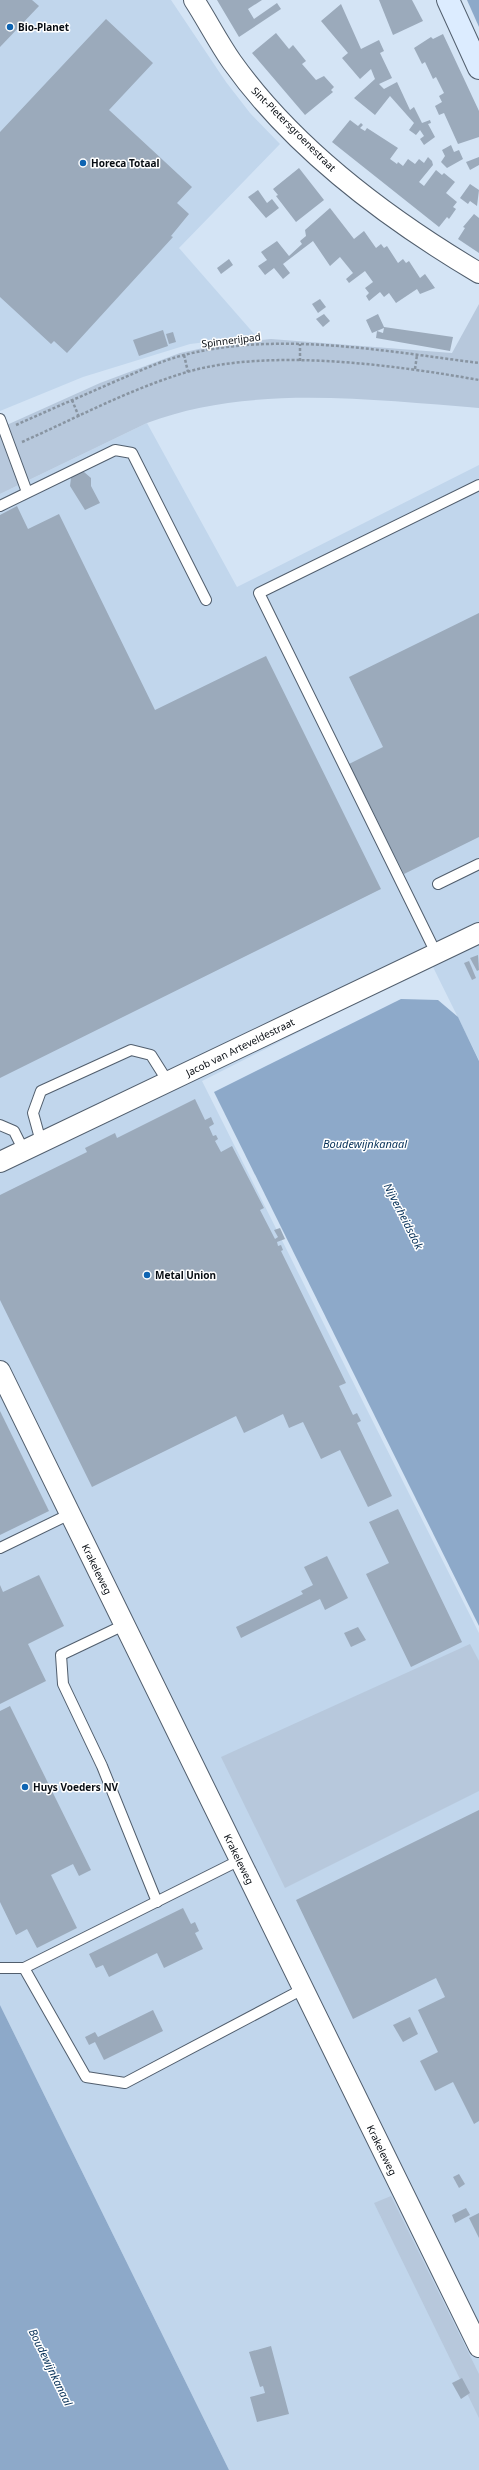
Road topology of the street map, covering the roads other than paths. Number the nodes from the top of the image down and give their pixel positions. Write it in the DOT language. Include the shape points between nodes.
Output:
graph roads {
  1 [pos="194,0"];
  2 [pos="448,0"];
  3 [pos="479,68"];
  4 [pos="479,273"];
  5 [pos="0,419"];
  6 [pos="479,485"];
  7 [pos="27,492"];
  8 [pos="0,506"];
  9 [pos="206,600"];
  10 [pos="479,864"];
  11 [pos="438,884"];
  12 [pos="479,933"];
  13 [pos="436,953"];
  14 [pos="168,1082"];
  15 [pos="0,1125"];
  16 [pos="32,1146"];
  17 [pos="0,1162"];
  18 [pos="0,1371"];
  19 [pos="70,1514"];
  20 [pos="0,1548"];
  21 [pos="124,1625"];
  22 [pos="240,1860"];
  23 [pos="157,1902"];
  24 [pos="0,1968"];
  25 [pos="24,1968"];
  26 [pos="303,1989"];
  27 [pos="479,2347"];
  1 -- 4 [label="street, Sint-Pietersgroenestraat" via="240,72 264,101 316,154 365,197 434,246"];
  2 -- 3 [label="main road"];
  5 -- 7 [label="lane"];
  6 -- 13 [label="lane" via="259,593"];
  7 -- 8 [label="lane"];
  7 -- 9 [label="lane" via="115,450 132,453"];
  10 -- 11 [label="lane"];
  12 -- 13 [label="street, Jacob van Arteveldestraat"];
  13 -- 14 [label="street, Jacob van Arteveldestraat"];
  14 -- 16 [label="street, Jacob van Arteveldestraat"];
  14 -- 16 [label="lane" via="151,1056 131,1050 41,1091 34,1113"];
  15 -- 16 [label="lane" via="14,1131"];
  16 -- 17 [label="street, Jacob van Arteveldestraat"];
  18 -- 19 [label="street, Krakeleweg"];
  19 -- 20 [label="lane"];
  19 -- 21 [label="street, Krakeleweg"];
  21 -- 22 [label="street, Krakeleweg"];
  21 -- 23 [label="lane" via="60,1655 64,1684 102,1766"];
  22 -- 23 [label="lane"];
  22 -- 26 [label="street, Krakeleweg"];
  23 -- 25 [label="lane"];
  24 -- 25 [label="lane"];
  25 -- 26 [label="lane" via="86,2077 125,2083"];
  26 -- 27 [label="street, Krakeleweg"];
}
